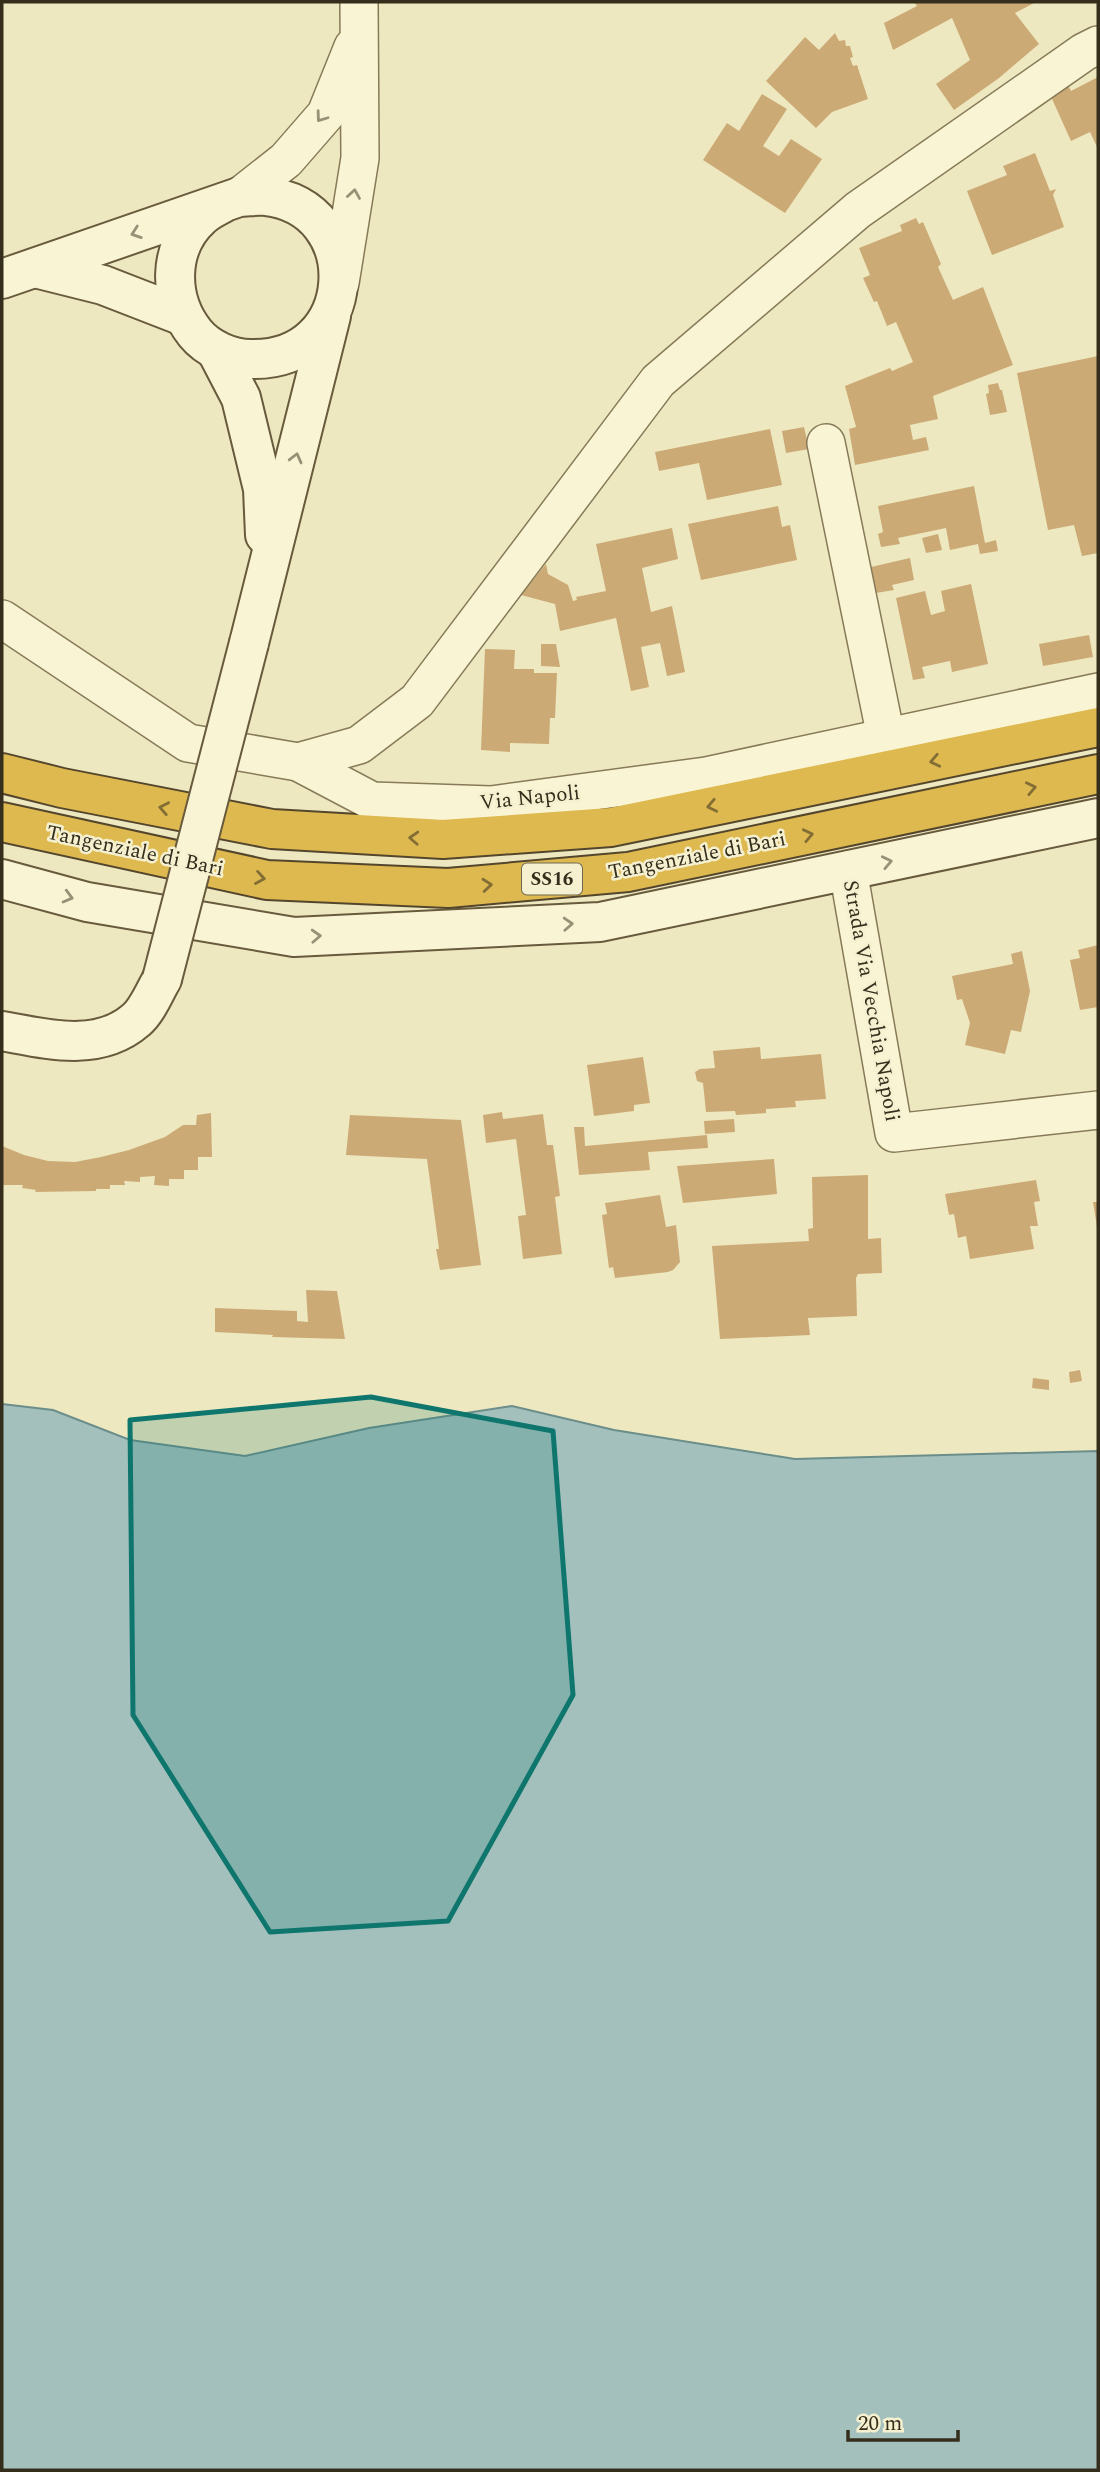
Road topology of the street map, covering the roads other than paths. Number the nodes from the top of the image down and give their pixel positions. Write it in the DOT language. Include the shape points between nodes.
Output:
graph roads {
  1 [pos="359,17"];
  2 [pos="1098,45"];
  3 [pos="231,200"];
  4 [pos="18,274"];
  5 [pos="335,300"];
  6 [pos="183,316"];
  7 [pos="216,351"];
  8 [pos="826,443"];
  9 [pos="267,572"];
  10 [pos="2,619"];
  11 [pos="1098,692"];
  12 [pos="1098,727"];
  13 [pos="886,737"];
  14 [pos="2,751"];
  15 [pos="298,762"];
  16 [pos="2,773"];
  17 [pos="1098,774"];
  18 [pos="62,788"];
  19 [pos="1098,818"];
  20 [pos="2,822"];
  21 [pos="848,870"];
  22 [pos="2,879"];
  23 [pos="2,1031"];
  24 [pos="1098,1110"];
  1 -- 3 [label="street, one-way" via="326,114 286,160"];
  5 -- 1 [label="street, one-way" via="360,158"];
  2 -- 15 [label="street" via="858,210 658,381 417,701 359,745"];
  3 -- 4 [label="street, one-way"];
  3 -- 5 [label="street" via="265,195 290,202 312,216 328,236 338,260"];
  3 -- 6 [label="street" via="201,217 184,238 175,263 175,290"];
  4 -- 6 [label="street" via="103,285"];
  5 -- 7 [label="street" via="315,336 294,352 268,360 241,359"];
  9 -- 5 [label="street, one-way"];
  6 -- 7 [label="street"];
  7 -- 9 [label="street" via="241,398 263,489"];
  8 -- 13 [label="street"];
  9 -- 23 [label="street, bridge" via="162,979 138,1019 105,1038 63,1042"];
  10 -- 15 [label="street, Via Napoli" via="188,743"];
  11 -- 13 [label="street, Via Napoli"];
  12 -- 18 [label="highway, SS16, one-way" via="611,827 443,839 272,829"];
  13 -- 15 [label="street, Via Napoli" via="706,776 491,805 372,801"];
  14 -- 18 [label="highway"];
  16 -- 18 [label="highway, SS16"];
  20 -- 17 [label="highway, Tangenziale di Bari / SS16, one-way" via="267,880 448,888 628,872"];
  21 -- 19 [label="street, one-way"];
  22 -- 21 [label="street, one-way" via="87,902 294,937 600,922"];
  21 -- 24 [label="street, Strada Via Vecchia Napoli" via="894,1133"];
}
